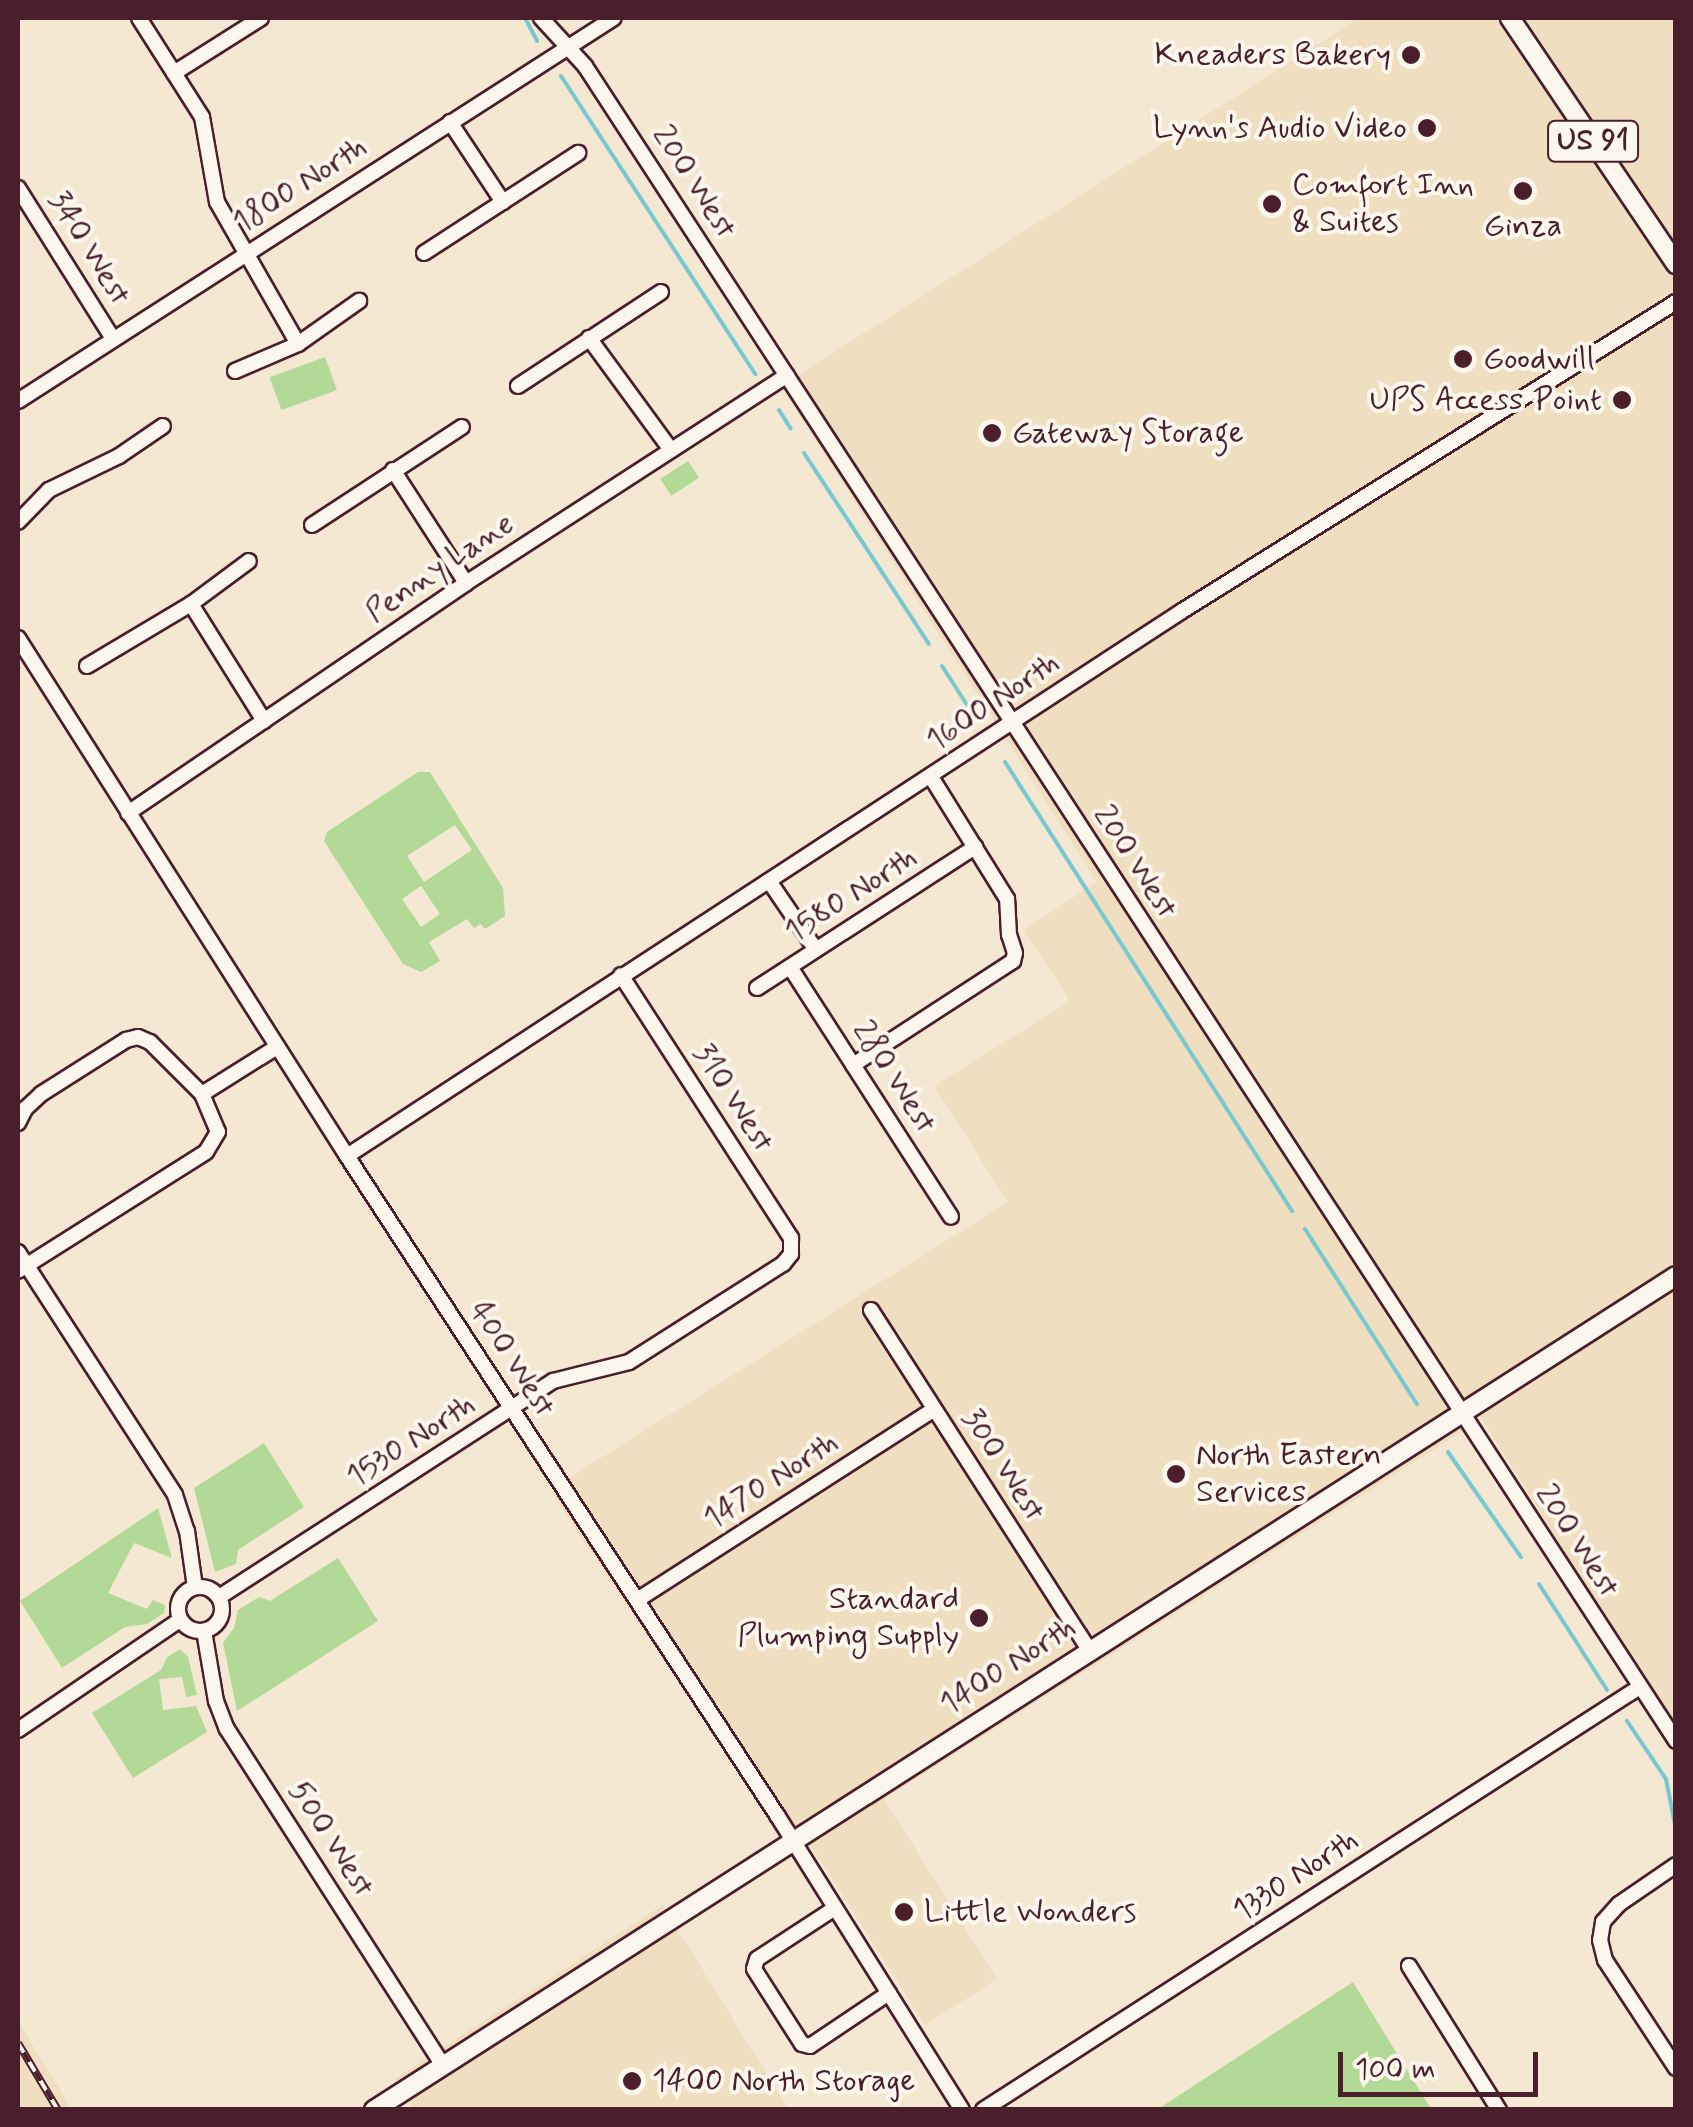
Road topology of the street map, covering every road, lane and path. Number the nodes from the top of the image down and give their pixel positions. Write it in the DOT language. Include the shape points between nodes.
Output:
graph roads {
  1 [pos="138,18"];
  2 [pos="261,18"];
  3 [pos="541,18"];
  4 [pos="614,18"];
  5 [pos="1510,18"];
  6 [pos="568,45"];
  7 [pos="174,73"];
  8 [pos="450,122"];
  9 [pos="578,153"];
  10 [pos="18,188"];
  11 [pos="503,202"];
  12 [pos="245,253"];
  13 [pos="424,253"];
  14 [pos="1676,264"];
  15 [pos="660,292"];
  16 [pos="359,301"];
  17 [pos="1676,302"];
  18 [pos="113,338"];
  19 [pos="589,338"];
  20 [pos="298,344"];
  21 [pos="235,371"];
  22 [pos="786,375"];
  23 [pos="518,386"];
  24 [pos="18,400"];
  25 [pos="163,426"];
  26 [pos="462,427"];
  27 [pos="671,450"];
  28 [pos="393,470"];
  29 [pos="18,522"];
  30 [pos="312,525"];
  31 [pos="248,562"];
  32 [pos="466,583"];
  33 [pos="190,604"];
  34 [pos="18,638"];
  35 [pos="87,666"];
  36 [pos="264,721"];
  37 [pos="1010,722"];
  38 [pos="931,776"];
  39 [pos="128,813"];
  40 [pos="975,847"];
  41 [pos="769,881"];
  42 [pos="816,950"];
  43 [pos="790,967"];
  44 [pos="620,975"];
  45 [pos="757,988"];
  46 [pos="277,1047"];
  47 [pos="853,1064"];
  48 [pos="202,1094"];
  49 [pos="18,1123"];
  50 [pos="347,1156"];
  51 [pos="951,1217"];
  52 [pos="18,1252"];
  53 [pos="791,1254"];
  54 [pos="22,1269"];
  55 [pos="1676,1276"];
  56 [pos="871,1310"];
  57 [pos="511,1408"];
  58 [pos="934,1408"];
  59 [pos="1460,1410"];
  60 [pos="195,1587"];
  61 [pos="219,1598"];
  62 [pos="637,1600"];
  63 [pos="180,1620"];
  64 [pos="204,1631"];
  65 [pos="1090,1649"];
  66 [pos="1638,1688"];
  67 [pos="18,1730"];
  68 [pos="1676,1742"];
  69 [pos="793,1840"];
  70 [pos="1676,1866"];
  71 [pos="835,1908"];
  72 [pos="1409,1966"];
  73 [pos="889,1993"];
  74 [pos="443,2065"];
  75 [pos="1676,2068"];
  76 [pos="374,2110"];
  77 [pos="962,2110"];
  78 [pos="984,2110"];
  79 [pos="1499,2110"];
  1 -- 7 [label="street"];
  2 -- 7 [label="street"];
  3 -- 6 [label="street, 200 West"];
  4 -- 6 [label="street, 1800 North"];
  5 -- 14 [label="main road, US 91"];
  6 -- 8 [label="street, 1800 North"];
  6 -- 22 [label="street, 200 West"];
  7 -- 12 [label="street" via="202,118 217,202"];
  8 -- 11 [label="street"];
  8 -- 12 [label="street, 1800 North"];
  9 -- 11 [label="street"];
  10 -- 18 [label="street, 340 West"];
  11 -- 13 [label="street"];
  12 -- 18 [label="street, 1800 North"];
  12 -- 20 [label="street"];
  15 -- 19 [label="street"];
  16 -- 20 [label="street"];
  17 -- 37 [label="street, 1600 North"];
  18 -- 24 [label="street, 1800 North"];
  19 -- 23 [label="street"];
  19 -- 27 [label="street"];
  20 -- 21 [label="street"];
  22 -- 27 [label="street, Penny Lane"];
  22 -- 37 [label="street, 200 West"];
  25 -- 29 [label="street" via="49,490"];
  26 -- 28 [label="street"];
  27 -- 32 [label="street, Penny Lane"];
  28 -- 30 [label="street"];
  28 -- 32 [label="street"];
  31 -- 33 [label="street"];
  32 -- 36 [label="street, Penny Lane"];
  33 -- 35 [label="street"];
  33 -- 36 [label="street"];
  34 -- 39 [label="street, 400 West"];
  36 -- 39 [label="street, Penny Lane"];
  37 -- 38 [label="street, 1600 North"];
  37 -- 59 [label="street, 200 West"];
  38 -- 40 [label="street"];
  38 -- 41 [label="street, 1600 North"];
  39 -- 46 [label="street, 400 West"];
  40 -- 42 [label="street, 1580 North"];
  40 -- 47 [label="street" via="1011,908 1013,961"];
  41 -- 42 [label="street"];
  41 -- 44 [label="street, 1600 North"];
  42 -- 43 [label="street, 1580 North"];
  43 -- 45 [label="street, 1580 North"];
  43 -- 47 [label="street, 280 West"];
  44 -- 50 [label="street, 1600 North"];
  44 -- 53 [label="street, 310 West" via="792,1238"];
  46 -- 48 [label="street"];
  46 -- 50 [label="street, 400 West"];
  47 -- 51 [label="street, 280 West"];
  48 -- 49 [label="street" via="138,1037 42,1094"];
  48 -- 54 [label="street" via="218,1132 206,1152"];
  50 -- 57 [label="street, 400 West"];
  52 -- 54 [label="street"];
  53 -- 57 [label="street, 1530 North" via="628,1362 554,1381"];
  54 -- 60 [label="street" via="175,1495"];
  55 -- 59 [label="main road, 1400 North"];
  56 -- 58 [label="street, 300 West"];
  57 -- 61 [label="street, 1530 North"];
  57 -- 62 [label="street, 400 West"];
  58 -- 62 [label="street, 1470 North"];
  58 -- 65 [label="street, 300 West"];
  59 -- 65 [label="main road, 1400 North"];
  59 -- 66 [label="street, 200 West"];
  60 -- 61 [label="street"];
  60 -- 63 [label="street" via="179,1600"];
  61 -- 64 [label="street" via="220,1618"];
  62 -- 69 [label="street, 400 West"];
  63 -- 64 [label="street"];
  63 -- 67 [label="street"];
  64 -- 74 [label="street, 500 West" via="227,1728"];
  65 -- 69 [label="main road, 1400 North"];
  66 -- 68 [label="street, 200 West"];
  66 -- 78 [label="street, 1330 North"];
  69 -- 71 [label="street, 400 West"];
  69 -- 74 [label="main road, 1400 North"];
  70 -- 75 [label="street" via="1618,1904 1600,1940 1605,1960"];
  71 -- 73 [label="street, 400 West"];
  71 -- 73 [label="street" via="756,1959 763,1984 802,2044 810,2046"];
  72 -- 79 [label="street"];
  73 -- 77 [label="street, 400 West"];
  74 -- 76 [label="main road, 1400 North"];
}
